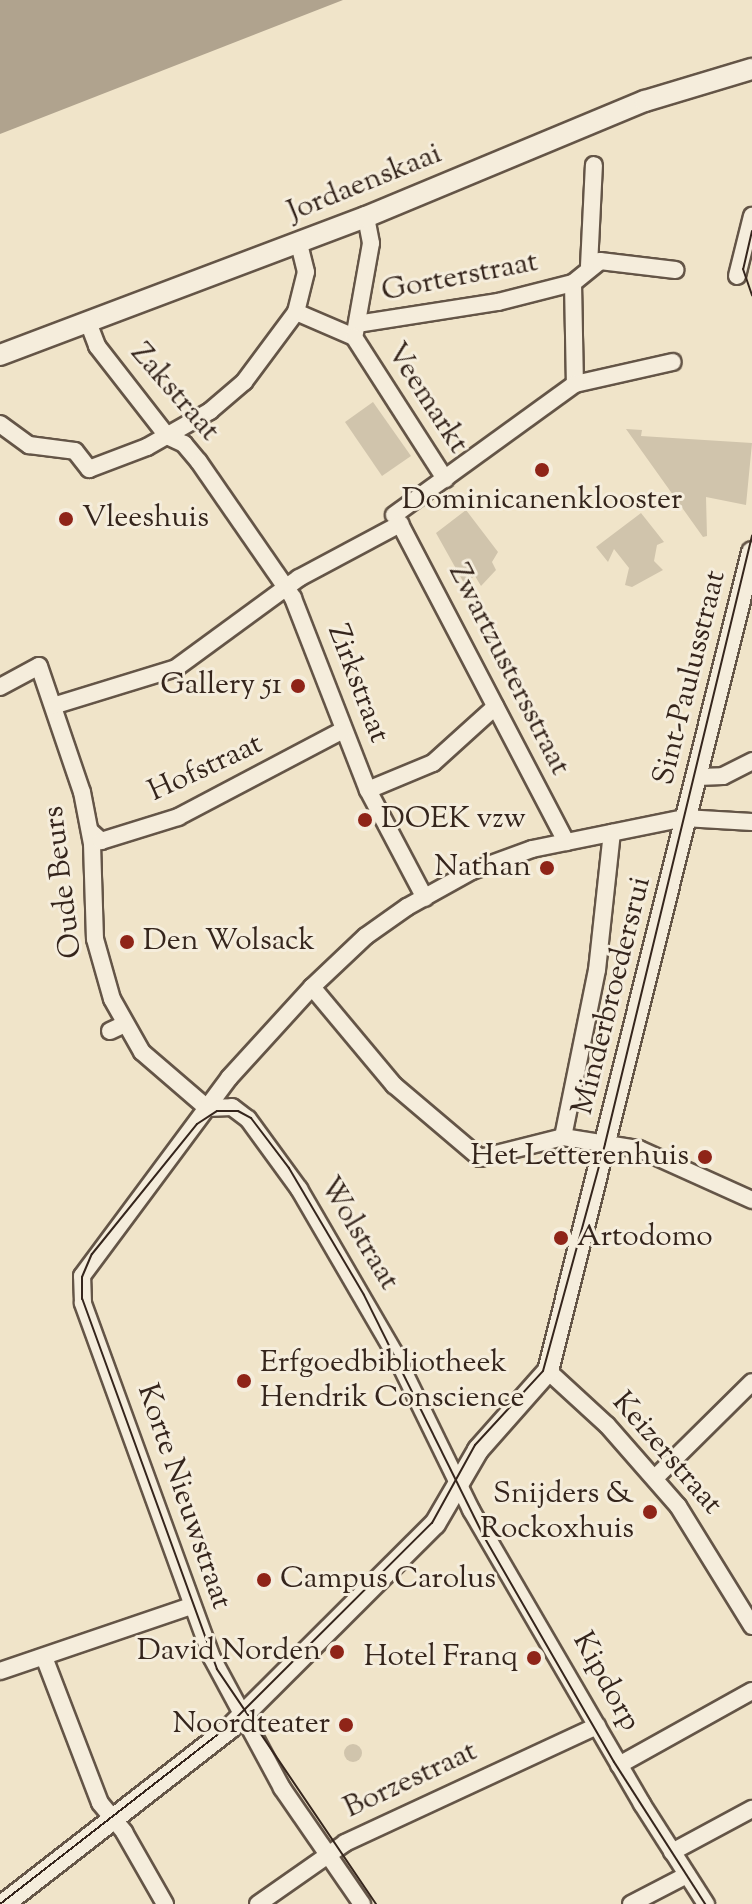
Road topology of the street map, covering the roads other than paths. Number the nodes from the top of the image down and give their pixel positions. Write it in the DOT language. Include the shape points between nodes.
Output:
graph roads {
  1 [pos="752,69"];
  2 [pos="594,165"];
  3 [pos="752,216"];
  4 [pos="366,217"];
  5 [pos="299,243"];
  6 [pos="589,266"];
  7 [pos="675,270"];
  8 [pos="737,276"];
  9 [pos="573,283"];
  10 [pos="296,312"];
  11 [pos="88,322"];
  12 [pos="356,330"];
  13 [pos="0,355"];
  14 [pos="673,362"];
  15 [pos="575,384"];
  16 [pos="0,424"];
  17 [pos="167,436"];
  18 [pos="445,479"];
  19 [pos="224,497"];
  20 [pos="397,519"];
  21 [pos="752,552"];
  22 [pos="286,588"];
  23 [pos="0,687"];
  24 [pos="56,705"];
  25 [pos="495,707"];
  26 [pos="343,730"];
  27 [pos="752,761"];
  28 [pos="698,777"];
  29 [pos="368,790"];
  30 [pos="687,818"];
  31 [pos="752,822"];
  32 [pos="90,831"];
  33 [pos="612,833"];
  34 [pos="566,842"];
  35 [pos="425,898"];
  36 [pos="312,987"];
  37 [pos="207,1108"];
  38 [pos="563,1137"];
  39 [pos="608,1144"];
  40 [pos="752,1200"];
  41 [pos="548,1371"];
  42 [pos="752,1382"];
  43 [pos="655,1478"];
  44 [pos="459,1486"];
  45 [pos="191,1606"];
  46 [pos="752,1626"];
  47 [pos="44,1657"];
  48 [pos="0,1671"];
  49 [pos="752,1691"];
  50 [pos="240,1718"];
  51 [pos="597,1726"];
  52 [pos="619,1765"];
  53 [pos="752,1809"];
  54 [pos="113,1819"];
  55 [pos="76,1847"];
  56 [pos="672,1852"];
  57 [pos="328,1854"];
  58 [pos="687,1875"];
  59 [pos="0,1891"];
  60 [pos="4,1904"];
  61 [pos="165,1904"];
  62 [pos="258,1904"];
  63 [pos="362,1904"];
  64 [pos="631,1904"];
  65 [pos="706,1904"];
  1 -- 4 [label="street, Jordaenskaai" via="645,101"];
  2 -- 6 [label="street"];
  3 -- 8 [label="street"];
  4 -- 5 [label="street, Jordaenskaai"];
  4 -- 12 [label="street" via="371,243"];
  5 -- 10 [label="street" via="306,272"];
  5 -- 11 [label="street, Jordaenskaai"];
  6 -- 7 [label="street" via="600,261"];
  6 -- 9 [label="street"];
  9 -- 12 [label="street, Gorterstraat"];
  9 -- 15 [label="street"];
  10 -- 12 [label="street"];
  10 -- 17 [label="street" via="244,382"];
  11 -- 13 [label="street, Jordaenskaai"];
  11 -- 17 [label="street, Zakstraat" via="97,346"];
  12 -- 18 [label="street, Veemarkt"];
  14 -- 15 [label="street"];
  15 -- 18 [label="street"];
  16 -- 17 [label="street" via="29,445 75,451 89,469"];
  17 -- 19 [label="street, Zakstraat" via="184,444"];
  18 -- 20 [label="street, Veemarkt"];
  19 -- 22 [label="street, Zirkstraat"];
  20 -- 22 [label="street, Veemarkt"];
  20 -- 25 [label="street, Zwartzustersstraat"];
  21 -- 28 [label="street, Sint-Paulusstraat"];
  22 -- 24 [label="street, Veemarkt" via="176,668"];
  22 -- 26 [label="street, Zirkstraat"];
  23 -- 24 [label="street, Oude Beurs" via="39,666"];
  24 -- 32 [label="street, Oude Beurs"];
  25 -- 29 [label="street" via="433,763"];
  25 -- 34 [label="street, Zwartzustersstraat"];
  26 -- 29 [label="street, Zirkstraat"];
  26 -- 32 [label="street, Hofstraat" via="178,817 101,841"];
  27 -- 28 [label="street" via="723,776"];
  28 -- 30 [label="street, Sint-Paulusstraat"];
  29 -- 35 [label="street, Zirkstraat"];
  30 -- 31 [label="street"];
  30 -- 33 [label="street"];
  30 -- 39 [label="street, Minderbroedersrui"];
  32 -- 37 [label="street, Oude Beurs" via="95,939 117,1028"];
  33 -- 34 [label="street"];
  33 -- 38 [label="street" via="597,970"];
  34 -- 35 [label="street" via="472,871"];
  35 -- 36 [label="street" via="366,936"];
  36 -- 37 [label="street"];
  36 -- 38 [label="street" via="394,1085 480,1158"];
  37 -- 44 [label="street, Wolstraat" via="232,1107 273,1150 344,1261"];
  37 -- 45 [label="street, Korte Nieuwstraat" via="137,1206 93,1256 80,1292"];
  38 -- 39 [label="street"];
  39 -- 40 [label="street" via="639,1149"];
  39 -- 41 [label="street, Minderbroedersrui"];
  41 -- 43 [label="street, Keizerstraat"];
  41 -- 44 [label="street, Minderbroedersrui" via="483,1442"];
  42 -- 43 [label="street"];
  43 -- 46 [label="street, Keizerstraat" via="707,1546"];
  44 -- 50 [label="street, Minderbroedersrui" via="435,1524"];
  44 -- 51 [label="street, Kipdorp"];
  45 -- 47 [label="street"];
  45 -- 50 [label="street, Korte Nieuwstraat"];
  47 -- 48 [label="street"];
  47 -- 54 [label="street" via="100,1803"];
  49 -- 52 [label="street"];
  50 -- 54 [label="street, Minderbroedersrui"];
  50 -- 57 [label="street, Korte Nieuwstraat"];
  51 -- 52 [label="street, Kipdorp"];
  51 -- 57 [label="street, Borzestraat"];
  52 -- 56 [label="street, Kipdorp"];
  53 -- 56 [label="street"];
  54 -- 55 [label="street, Minderbroedersrui"];
  54 -- 61 [label="street"];
  55 -- 59 [label="street" via="56,1850"];
  55 -- 60 [label="street"];
  56 -- 58 [label="street, Kipdorp"];
  57 -- 62 [label="street, Borzestraat"];
  57 -- 63 [label="street, Korte Nieuwstraat"];
  58 -- 64 [label="street"];
  58 -- 65 [label="street, Kipdorp"];
}
